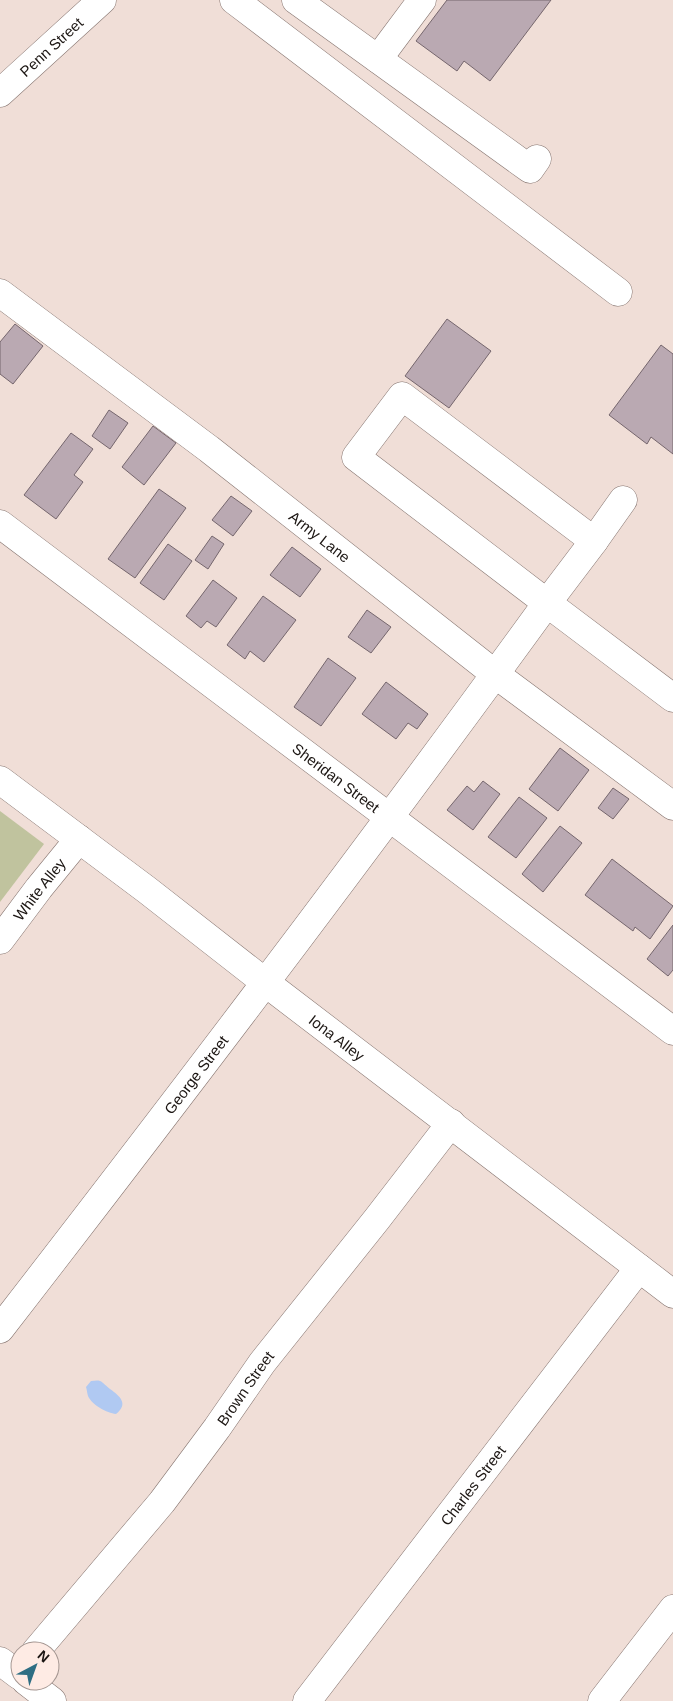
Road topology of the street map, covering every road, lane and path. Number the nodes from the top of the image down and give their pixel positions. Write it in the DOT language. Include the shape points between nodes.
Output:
graph roads {
  1 [pos="102,0"];
  2 [pos="234,0"];
  3 [pos="296,0"];
  4 [pos="422,0"];
  5 [pos="378,59"];
  6 [pos="0,94"];
  7 [pos="538,159"];
  8 [pos="618,292"];
  9 [pos="0,293"];
  10 [pos="623,500"];
  11 [pos="0,524"];
  12 [pos="594,541"];
  13 [pos="547,603"];
  14 [pos="495,674"];
  15 [pos="673,698"];
  16 [pos="0,780"];
  17 [pos="673,806"];
  18 [pos="389,818"];
  19 [pos="79,839"];
  20 [pos="0,940"];
  21 [pos="266,983"];
  22 [pos="673,1031"];
  23 [pos="451,1123"];
  24 [pos="639,1268"];
  25 [pos="673,1294"];
  26 [pos="0,1329"];
  27 [pos="673,1610"];
  28 [pos="44,1641"];
  29 [pos="40,1691"];
  30 [pos="52,1701"];
  31 [pos="307,1701"];
  32 [pos="602,1701"];
  1 -- 6 [label="street, Penn Street"];
  2 -- 8 [label="street"];
  3 -- 5 [label="street"];
  4 -- 5 [label="street"];
  5 -- 7 [label="street" via="530,169"];
  9 -- 14 [label="street, Army Lane" via="209,449"];
  10 -- 12 [label="street"];
  11 -- 18 [label="street, Sheridan Street"];
  12 -- 13 [label="street"];
  12 -- 13 [label="street" via="402,396 356,457"];
  13 -- 14 [label="street"];
  13 -- 15 [label="street"];
  14 -- 17 [label="street, Army Lane"];
  14 -- 18 [label="street"];
  16 -- 19 [label="street, Iona Alley"];
  18 -- 21 [label="street, George Street"];
  18 -- 22 [label="street, Sheridan Street"];
  19 -- 20 [label="street, White Alley"];
  19 -- 21 [label="street, Iona Alley"];
  21 -- 23 [label="street, Iona Alley"];
  21 -- 26 [label="street, George Street"];
  23 -- 24 [label="street, Iona Alley"];
  23 -- 28 [label="street, Brown Street" via="262,1363 162,1502"];
  24 -- 25 [label="street, Iona Alley"];
  24 -- 31 [label="street, Charles Street"];
  27 -- 32 [label="street"];
  29 -- 30 [label="street"];
}
